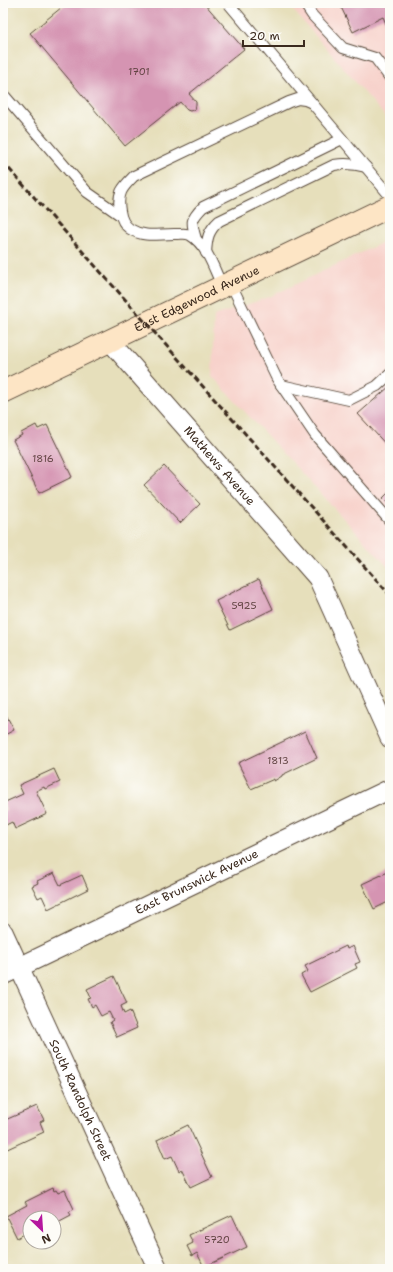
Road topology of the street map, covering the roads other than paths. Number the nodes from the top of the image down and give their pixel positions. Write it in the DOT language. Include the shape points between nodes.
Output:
graph roads {
  1 [pos="228,3"];
  2 [pos="304,3"];
  3 [pos="390,78"];
  4 [pos="3,94"];
  5 [pos="312,103"];
  6 [pos="342,139"];
  7 [pos="366,167"];
  8 [pos="390,196"];
  9 [pos="390,206"];
  10 [pos="120,216"];
  11 [pos="196,240"];
  12 [pos="206,253"];
  13 [pos="226,284"];
  14 [pos="110,341"];
  15 [pos="390,374"];
  16 [pos="281,384"];
  17 [pos="3,392"];
  18 [pos="390,521"];
  19 [pos="390,738"];
  20 [pos="390,789"];
  21 [pos="3,932"];
  22 [pos="11,971"];
  23 [pos="158,1269"];
  1 -- 5 [label="lane"];
  2 -- 3 [label="lane" via="343,48 375,58"];
  4 -- 10 [label="lane" via="88,192"];
  5 -- 6 [label="lane"];
  5 -- 10 [label="lane" via="298,99 284,104 134,176 122,188"];
  6 -- 7 [label="lane"];
  6 -- 11 [label="lane" via="203,207 195,215 192,224"];
  7 -- 8 [label="lane"];
  7 -- 12 [label="lane" via="334,165 219,221 207,238"];
  9 -- 13 [label="main road, East Edgewood Avenue"];
  10 -- 11 [label="lane" via="126,226 138,234 188,234"];
  11 -- 12 [label="lane"];
  12 -- 13 [label="lane"];
  13 -- 14 [label="main road, East Edgewood Avenue"];
  13 -- 16 [label="lane"];
  14 -- 17 [label="main road, East Edgewood Avenue"];
  14 -- 19 [label="street, Mathews Avenue" via="318,578"];
  15 -- 16 [label="lane" via="377,386 349,400"];
  16 -- 18 [label="lane" via="315,435"];
  20 -- 22 [label="street, East Brunswick Avenue"];
  21 -- 22 [label="street, South Randolph Street"];
  22 -- 23 [label="street, South Randolph Street"];
}
